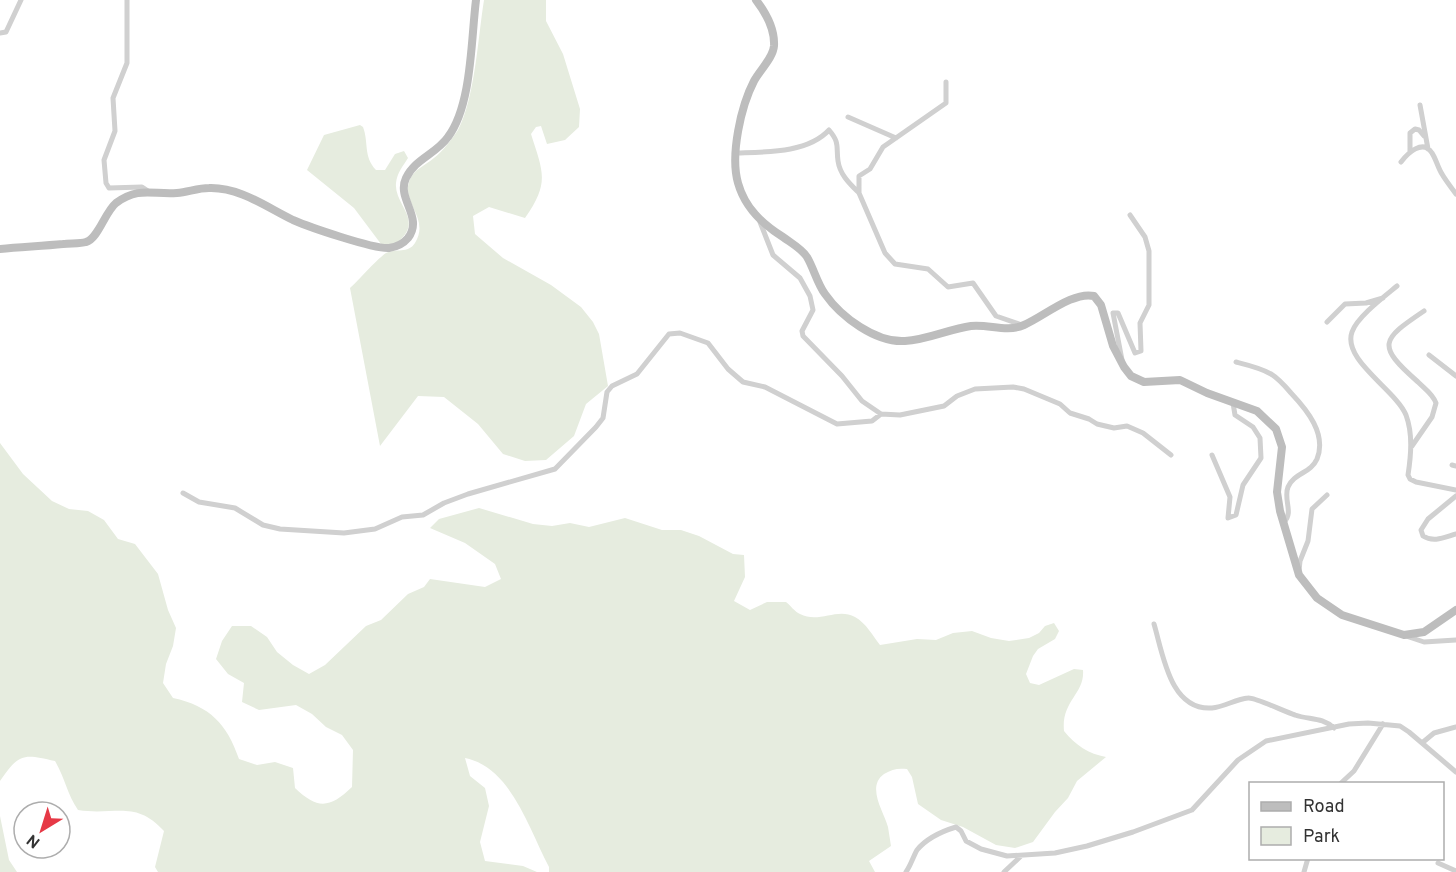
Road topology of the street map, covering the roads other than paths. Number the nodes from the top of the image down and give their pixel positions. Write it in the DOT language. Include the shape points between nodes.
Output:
graph roads {
  1 [pos="21,0"];
  2 [pos="127,0"];
  3 [pos="476,0"];
  4 [pos="756,0"];
  5 [pos="0,33"];
  6 [pos="946,82"];
  7 [pos="1420,105"];
  8 [pos="848,117"];
  9 [pos="896,138"];
  10 [pos="1426,138"];
  11 [pos="1428,149"];
  12 [pos="1410,152"];
  13 [pos="737,153"];
  14 [pos="1401,162"];
  15 [pos="148,191"];
  16 [pos="859,193"];
  17 [pos="1456,194"];
  18 [pos="1130,215"];
  19 [pos="760,222"];
  20 [pos="0,249"];
  21 [pos="1397,286"];
  22 [pos="1383,298"];
  23 [pos="1424,311"];
  24 [pos="1327,322"];
  25 [pos="1024,326"];
  26 [pos="1429,355"];
  27 [pos="1236,362"];
  28 [pos="1124,367"];
  29 [pos="1456,376"];
  30 [pos="1233,403"];
  31 [pos="881,414"];
  32 [pos="1412,446"];
  33 [pos="1171,455"];
  34 [pos="1212,455"];
  35 [pos="1456,490"];
  36 [pos="183,494"];
  37 [pos="1327,495"];
  38 [pos="1456,496"];
  39 [pos="1284,522"];
  40 [pos="1456,534"];
  41 [pos="1299,576"];
  42 [pos="1456,610"];
  43 [pos="1154,624"];
  44 [pos="1404,635"];
  45 [pos="1456,640"];
  46 [pos="1383,724"];
  47 [pos="1456,727"];
  48 [pos="1334,728"];
  49 [pos="1422,743"];
  50 [pos="1456,772"];
  51 [pos="1341,782"];
  52 [pos="1021,856"];
  53 [pos="1438,863"];
  54 [pos="1456,871"];
  55 [pos="906,872"];
  56 [pos="1004,872"];
  1 -- 5 [label="street" via="6,32"];
  2 -- 15 [label="street" via="127,63 113,98 115,128 105,157 105,180 109,188 142,186"];
  3 -- 15 [label="street" via="468,73 458,119 448,138 417,163 405,180 405,198 414,221 403,243 385,248 341,236 295,221 250,197 220,189"];
  4 -- 13 [label="street" via="771,28 773,48 746,100"];
  6 -- 9 [label="street" via="946,103"];
  7 -- 10 [label="street"];
  8 -- 9 [label="street"];
  9 -- 16 [label="street" via="859,176"];
  10 -- 11 [label="street"];
  10 -- 12 [label="street" via="1419,130 1410,133"];
  11 -- 12 [label="street"];
  11 -- 17 [label="street"];
  12 -- 14 [label="street"];
  13 -- 16 [label="street" via="772,152 808,144 829,130 839,148 838,162 845,180"];
  13 -- 19 [label="street" via="738,183"];
  15 -- 20 [label="street" via="116,203 86,242"];
  16 -- 25 [label="street" via="885,253 895,264 928,268 948,287 973,283 996,316"];
  18 -- 28 [label="street" via="1149,251 1149,305 1140,323 1141,351 1135,353 1118,313 1113,313"];
  19 -- 25 [label="street" via="802,251 824,292 839,309 879,336 907,341 971,326 1010,330"];
  19 -- 31 [label="street" via="773,255 800,278 810,296 813,310 803,336 862,401"];
  21 -- 22 [label="street"];
  22 -- 24 [label="street" via="1345,304"];
  22 -- 32 [label="street" via="1353,328 1352,347 1361,363 1403,409"];
  23 -- 32 [label="street" via="1389,339 1392,355 1400,366 1436,403 1432,417"];
  25 -- 28 [label="street" via="1078,297 1094,296"];
  26 -- 29 [label="street"];
  27 -- 39 [label="street" via="1277,377 1315,424 1319,452 1313,466 1293,478 1288,486 1289,513"];
  28 -- 30 [label="street" via="1136,379 1180,380"];
  30 -- 34 [label="street" via="1234,415 1260,438 1261,458 1243,485 1236,515 1228,518 1230,497"];
  30 -- 39 [label="street" via="1257,411 1279,435 1282,447 1277,492"];
  31 -- 33 [label="street" via="900,415 944,406 975,389 1013,387 1060,404 1070,414 1097,424 1127,426"];
  31 -- 36 [label="street" via="872,422 837,424 765,387 743,382 708,343 680,333 669,334 637,374 612,386 607,392 603,418 555,469 444,503 423,515 344,533 280,529 263,525 235,508 199,502"];
  32 -- 35 [label="street" via="1410,479"];
  37 -- 41 [label="street" via="1312,509"];
  38 -- 40 [label="street" via="1428,519 1421,530 1430,539"];
  39 -- 41 [label="street"];
  41 -- 44 [label="street" via="1317,598 1342,615"];
  42 -- 44 [label="street" via="1424,632"];
  43 -- 48 [label="street" via="1173,684 1192,705 1212,708 1250,697 1297,716 1327,722"];
  44 -- 45 [label="street" via="1424,642"];
  46 -- 48 [label="street"];
  46 -- 49 [label="street" via="1400,726"];
  46 -- 51 [label="street" via="1354,771"];
  47 -- 49 [label="street" via="1434,733"];
  48 -- 52 [label="street" via="1266,741 1239,760 1192,810 1087,846"];
  49 -- 50 [label="street"];
  52 -- 55 [label="street" via="981,849 966,841 956,827 931,838 917,850"];
  52 -- 56 [label="street"];
  53 -- 54 [label="street"];
}
